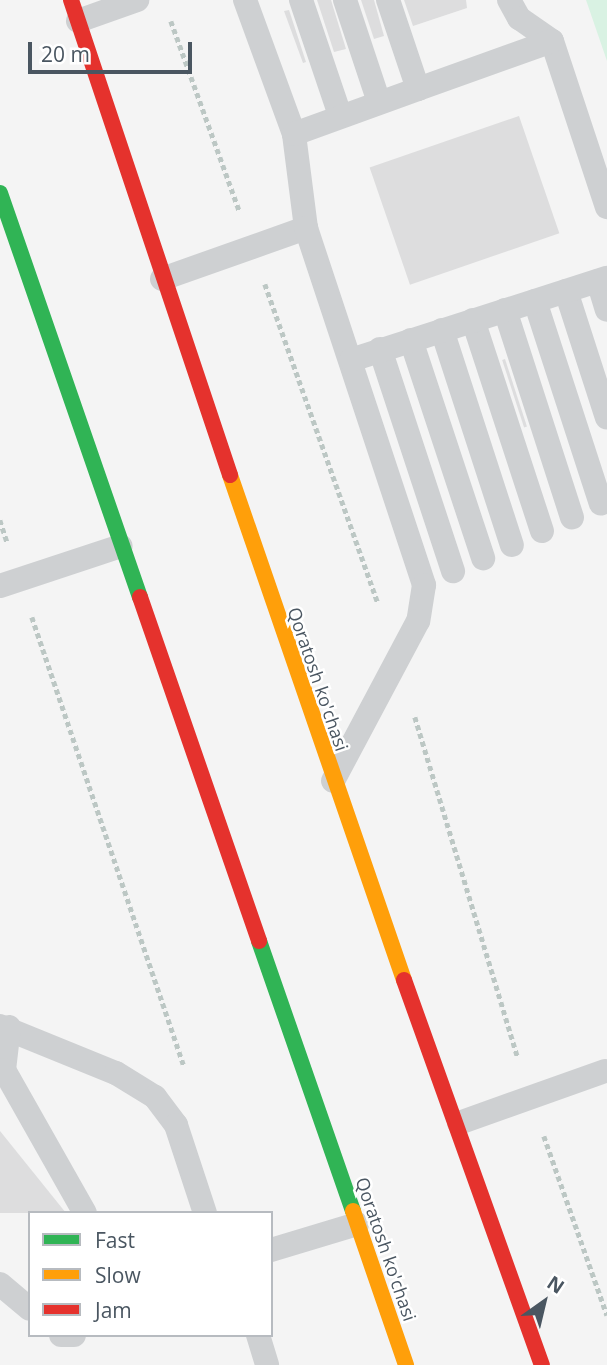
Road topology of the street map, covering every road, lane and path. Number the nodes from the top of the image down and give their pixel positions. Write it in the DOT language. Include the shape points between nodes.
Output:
graph roads {
  1 [pos="137,0"];
  2 [pos="245,0"];
  3 [pos="302,0"];
  4 [pos="345,0"];
  5 [pos="388,0"];
  6 [pos="509,0"];
  7 [pos="74,10"];
  8 [pos="552,41"];
  9 [pos="418,89"];
  10 [pos="379,102"];
  11 [pos="340,115"];
  12 [pos="294,134"];
  13 [pos="0,193"];
  14 [pos="607,207"];
  15 [pos="306,228"];
  16 [pos="162,279"];
  17 [pos="602,279"];
  18 [pos="566,291"];
  19 [pos="535,301"];
  20 [pos="505,310"];
  21 [pos="607,310"];
  22 [pos="473,320"];
  23 [pos="442,330"];
  24 [pos="411,340"];
  25 [pos="380,349"];
  26 [pos="351,359"];
  27 [pos="607,418"];
  28 [pos="604,503"];
  29 [pos="572,517"];
  30 [pos="0,520"];
  31 [pos="542,531"];
  32 [pos="512,545"];
  33 [pos="121,546"];
  34 [pos="483,558"];
  35 [pos="453,571"];
  36 [pos="10,582"];
  37 [pos="424,585"];
  38 [pos="333,781"];
  39 [pos="5,1027"];
  40 [pos="604,1071"];
  41 [pos="189,1081"];
  42 [pos="459,1123"];
  43 [pos="84,1211"];
  44 [pos="204,1211"];
  45 [pos="357,1224"];
  46 [pos="273,1249"];
  47 [pos="0,1284"];
  48 [pos="28,1307"];
  49 [pos="259,1337"];
  50 [pos="267,1365"];
  51 [pos="406,1365"];
  52 [pos="542,1365"];
  1 -- 7 [label="lane"];
  2 -- 12 [label="lane"];
  3 -- 11 [label="lane"];
  4 -- 10 [label="lane"];
  5 -- 9 [label="lane"];
  6 -- 8 [label="lane" via="519,18"];
  7 -- 16 [label="main road, Qoratosh ko'chasi"];
  8 -- 9 [label="lane"];
  8 -- 14 [label="lane"];
  9 -- 10 [label="lane"];
  10 -- 11 [label="lane"];
  11 -- 12 [label="lane"];
  12 -- 15 [label="lane"];
  13 -- 33 [label="main road, Qoratosh ko'chasi"];
  15 -- 16 [label="lane"];
  15 -- 26 [label="lane"];
  16 -- 38 [label="main road, Qoratosh ko'chasi"];
  17 -- 18 [label="lane"];
  17 -- 21 [label="lane"];
  18 -- 19 [label="lane"];
  18 -- 27 [label="lane"];
  19 -- 20 [label="lane"];
  19 -- 28 [label="lane"];
  20 -- 22 [label="lane"];
  20 -- 29 [label="lane"];
  22 -- 23 [label="lane"];
  22 -- 31 [label="lane"];
  23 -- 24 [label="lane"];
  23 -- 32 [label="lane"];
  24 -- 25 [label="lane"];
  24 -- 34 [label="lane"];
  25 -- 26 [label="lane"];
  25 -- 35 [label="lane"];
  26 -- 37 [label="lane"];
  28 -- 29 [label="lane"];
  29 -- 31 [label="lane"];
  30 -- 36 [label="path"];
  31 -- 32 [label="lane"];
  32 -- 34 [label="lane"];
  33 -- 36 [label="lane"];
  33 -- 45 [label="main road, Qoratosh ko'chasi"];
  34 -- 35 [label="lane"];
  35 -- 37 [label="lane"];
  36 -- 41 [label="path"];
  37 -- 38 [label="lane" via="418,621"];
  38 -- 42 [label="main road, Qoratosh ko'chasi"];
  39 -- 43 [label="lane" via="4,1070"];
  39 -- 44 [label="lane" via="156,1097 176,1125"];
  40 -- 42 [label="lane"];
  42 -- 52 [label="main road, Qoratosh ko'chasi"];
  45 -- 46 [label="lane"];
  45 -- 51 [label="main road, Qoratosh ko'chasi"];
  47 -- 48 [label="lane"];
  49 -- 50 [label="lane"];
}
